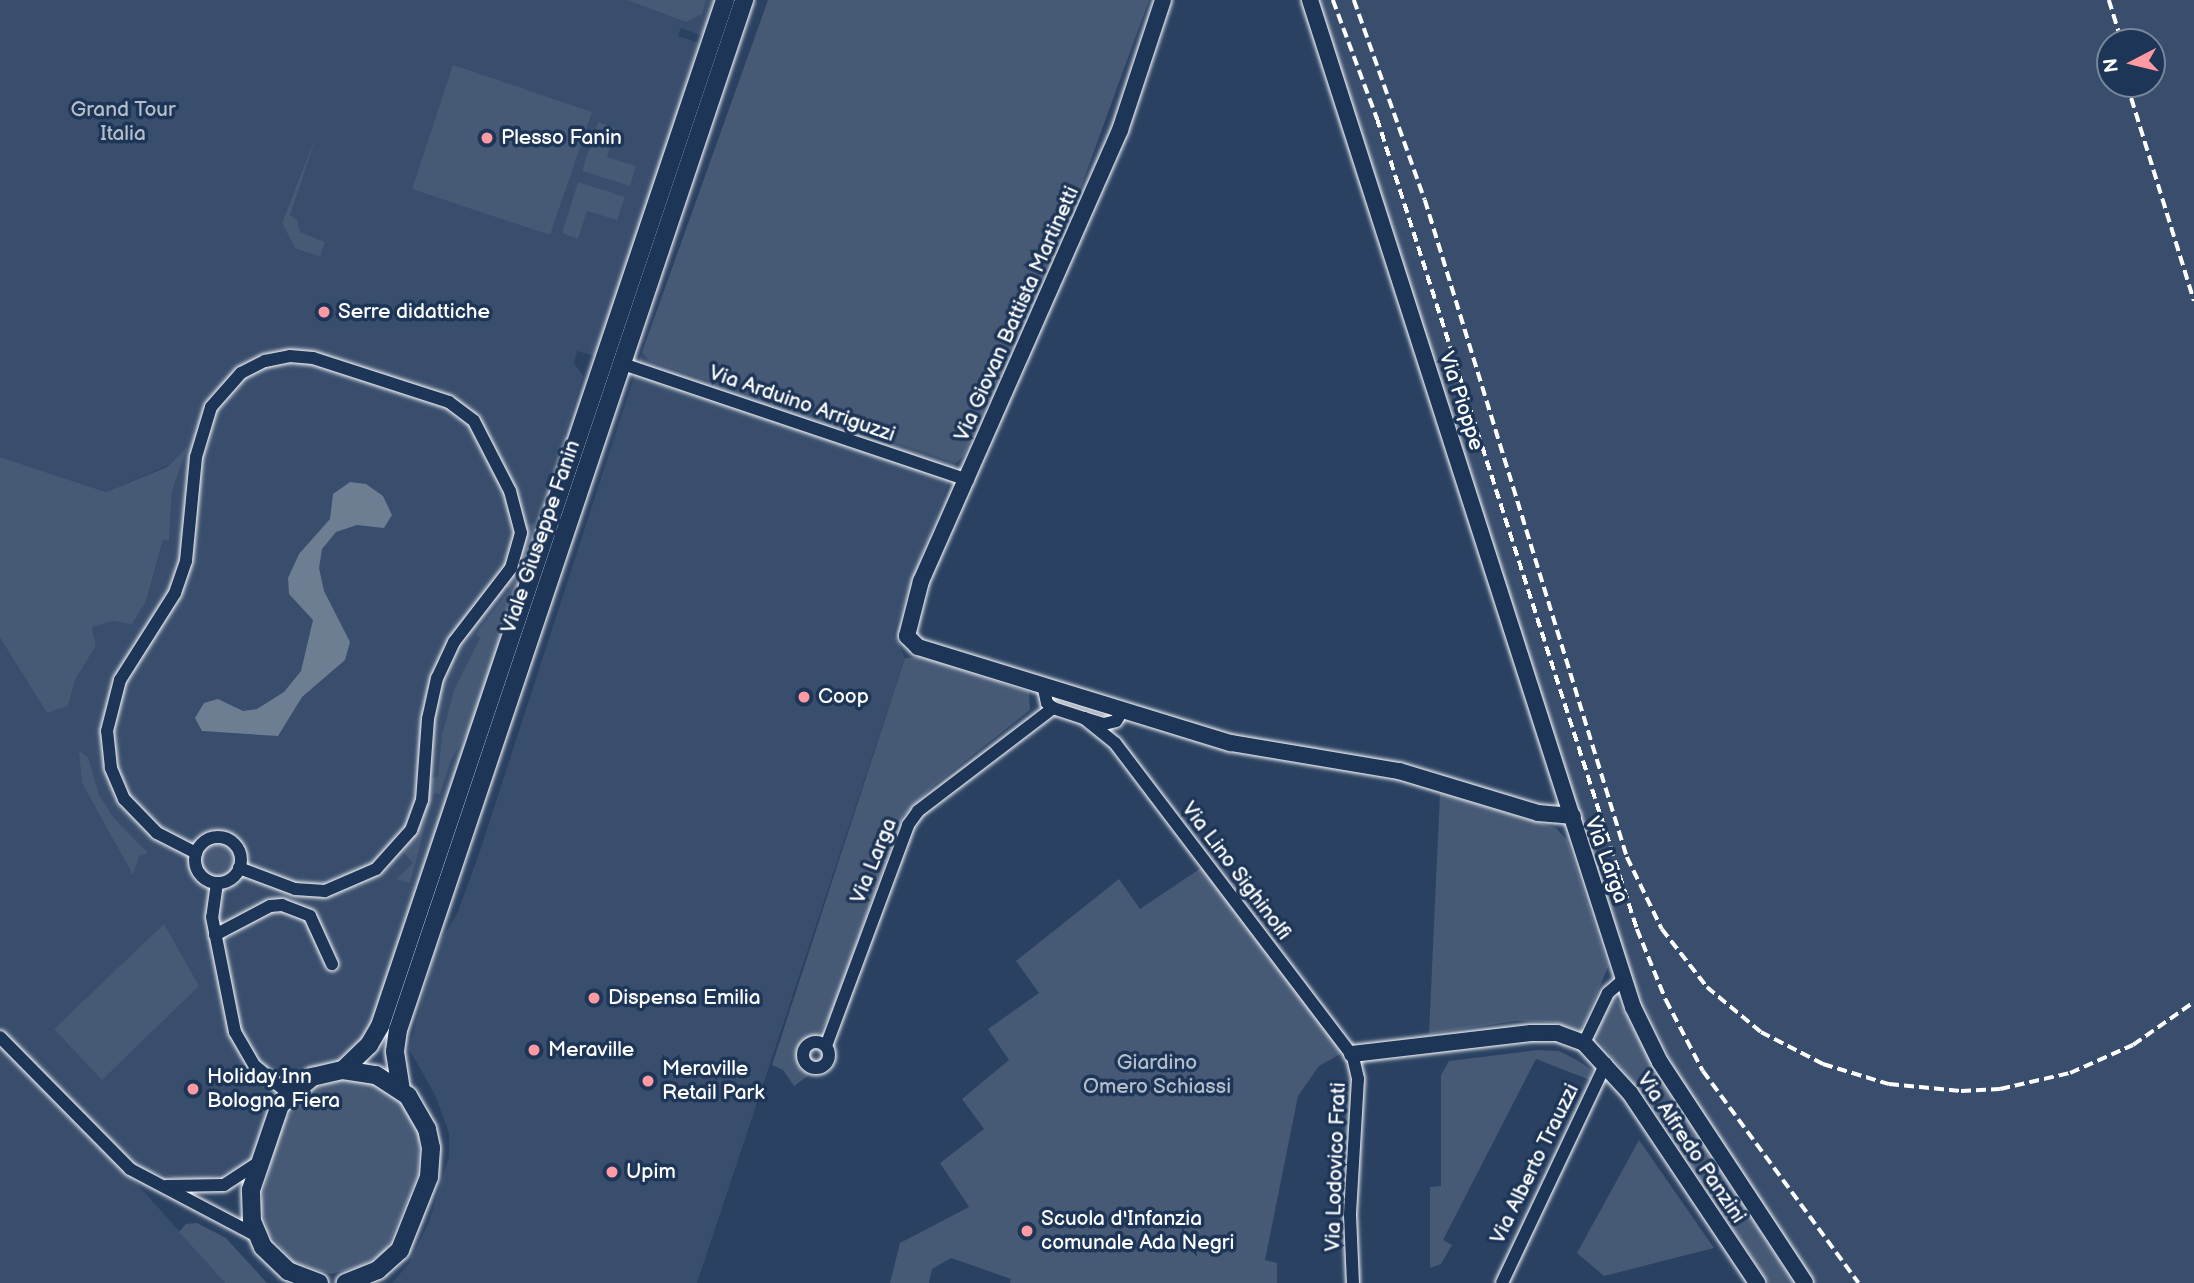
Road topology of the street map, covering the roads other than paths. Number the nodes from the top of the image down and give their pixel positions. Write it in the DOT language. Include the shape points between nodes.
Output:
graph roads {
  1 [pos="725,0"];
  2 [pos="744,0"];
  3 [pos="1163,0"];
  4 [pos="1310,0"];
  5 [pos="719,49"];
  6 [pos="623,364"];
  7 [pos="968,480"];
  8 [pos="911,642"];
  9 [pos="1044,689"];
  10 [pos="1053,708"];
  11 [pos="1121,713"];
  12 [pos="1084,718"];
  13 [pos="1573,816"];
  14 [pos="196,853"];
  15 [pos="239,868"];
  16 [pos="217,883"];
  17 [pos="215,935"];
  18 [pos="332,964"];
  19 [pos="1624,979"];
  20 [pos="0,1037"];
  21 [pos="1584,1043"];
  22 [pos="826,1046"];
  23 [pos="1352,1054"];
  24 [pos="1606,1063"];
  25 [pos="343,1070"];
  26 [pos="401,1090"];
  27 [pos="289,1094"];
  28 [pos="259,1161"];
  29 [pos="152,1184"];
  30 [pos="257,1236"];
  31 [pos="390,1261"];
  32 [pos="314,1283"];
  33 [pos="346,1283"];
  34 [pos="378,1283"];
  35 [pos="1353,1283"];
  36 [pos="1502,1283"];
  37 [pos="1757,1283"];
  38 [pos="1805,1283"];
  1 -- 5 [label="main road, Viale Giuseppe Fanin"];
  2 -- 5 [label="main road, Viale Giuseppe Fanin"];
  3 -- 7 [label="street, Via Giovan Battista Martinetti" via="1099,181"];
  4 -- 13 [label="street, Via Pioppe"];
  5 -- 6 [label="main road, Viale Giuseppe Fanin"];
  5 -- 25 [label="main road, Viale Giuseppe Fanin" via="380,1026 369,1045"];
  6 -- 7 [label="street, Via Arduino Arriguzzi"];
  6 -- 26 [label="main road, Viale Giuseppe Fanin" via="396,1038"];
  7 -- 8 [label="street, Via Giovan Battista Martinetti" via="909,615 906,631"];
  8 -- 9 [label="street, Via Larga"];
  9 -- 10 [label="street"];
  9 -- 11 [label="street, Via Larga"];
  10 -- 12 [label="street, Via Larga"];
  10 -- 22 [label="street, Via Larga" via="918,811 908,825"];
  11 -- 12 [label="street, Via Larga" via="1116,721 1104,724"];
  11 -- 13 [label="street, Via Larga" via="1231,743 1399,771 1538,813"];
  12 -- 23 [label="street, Via Lino Sighinolfi" via="1115,743"];
  13 -- 19 [label="street, Via Larga"];
  14 -- 15 [label="street" via="210,839 224,838 236,846"];
  14 -- 15 [label="street" via="167,840 134,812 117,785 107,731 120,680 175,593 186,561 196,457 211,407 241,373 290,356 313,358 436,397 474,421 512,496 521,533 511,568 457,637 437,678 428,719 422,800 411,830 376,869 325,891 295,889"];
  14 -- 16 [label="street" via="199,873"];
  15 -- 16 [label="street" via="231,880"];
  16 -- 17 [label="street" via="212,906"];
  17 -- 18 [label="street" via="270,906 282,905 310,916"];
  17 -- 27 [label="street" via="243,1050"];
  19 -- 21 [label="street" via="1608,993"];
  19 -- 38 [label="street, Via Larga" via="1660,1062"];
  20 -- 29 [label="street" via="107,1151"];
  21 -- 23 [label="street, Via Alfredo Panzini" via="1556,1033 1531,1033"];
  21 -- 24 [label="street, Via Alfredo Panzini"];
  23 -- 35 [label="street, Via Lodovico Frati" via="1359,1079 1350,1215"];
  24 -- 36 [label="street, Via Alberto Trauzzi"];
  24 -- 37 [label="street, Via Alfredo Panzini"];
  25 -- 26 [label="main road" via="376,1075"];
  25 -- 27 [label="main road" via="312,1077"];
  26 -- 31 [label="main road" via="427,1129 430,1163 411,1230"];
  27 -- 28 [label="main road" via="273,1118"];
  28 -- 29 [label="street" via="240,1177 209,1188"];
  28 -- 30 [label="main road" via="250,1207"];
  29 -- 30 [label="street"];
  30 -- 32 [label="main road" via="277,1263"];
  31 -- 33 [label="main road" via="366,1277"];
  31 -- 34 [label="main road"];
}
